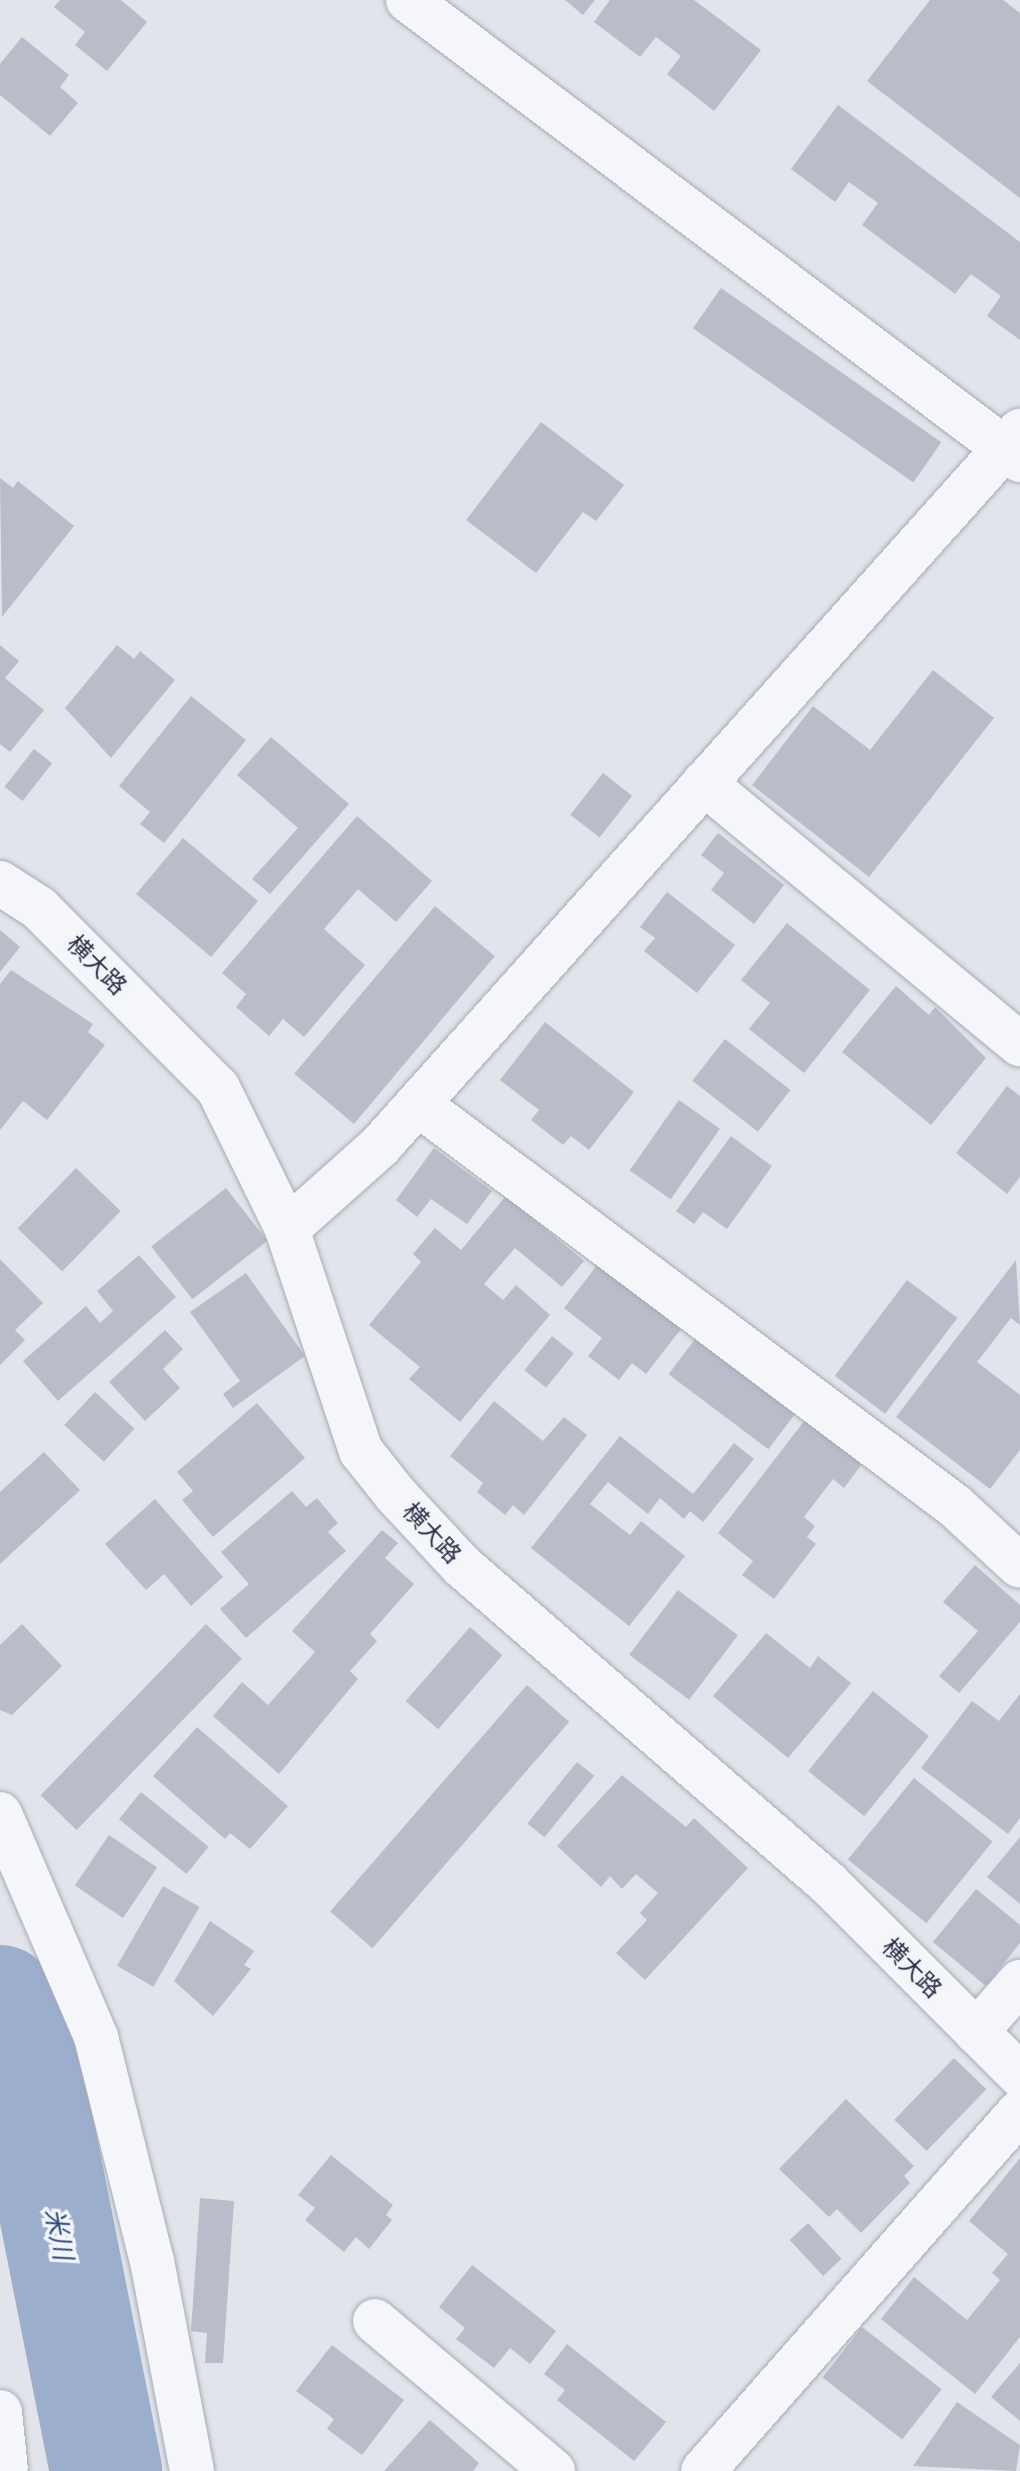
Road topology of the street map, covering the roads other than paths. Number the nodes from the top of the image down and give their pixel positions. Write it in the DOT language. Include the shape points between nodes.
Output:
graph roads {
  1 [pos="408,0"];
  2 [pos="1015,446"];
  3 [pos="704,783"];
  4 [pos="0,883"];
  5 [pos="1020,1044"];
  6 [pos="418,1104"];
  7 [pos="287,1229"];
  8 [pos="1020,1566"];
  9 [pos="0,1814"];
  10 [pos="1020,1982"];
  11 [pos="976,2032"];
  12 [pos="1020,2075"];
  13 [pos="1020,2111"];
  14 [pos="375,2321"];
  15 [pos="0,2412"];
  16 [pos="6,2471"];
  17 [pos="192,2471"];
  18 [pos="553,2471"];
  19 [pos="703,2471"];
  1 -- 2 [label="street"];
  2 -- 3 [label="street"];
  3 -- 5 [label="street"];
  3 -- 6 [label="street"];
  4 -- 7 [label="street, 横大路" via="39,908 218,1088"];
  6 -- 7 [label="street"];
  6 -- 8 [label="street" via="955,1506"];
  7 -- 11 [label="street, 横大路" via="361,1451 396,1495 462,1566 828,1883"];
  9 -- 17 [label="street" via="96,2037 152,2261"];
  10 -- 11 [label="street"];
  11 -- 12 [label="street, 横大路"];
  13 -- 19 [label="street"];
  14 -- 18 [label="street"];
  15 -- 16 [label="street"];
}
